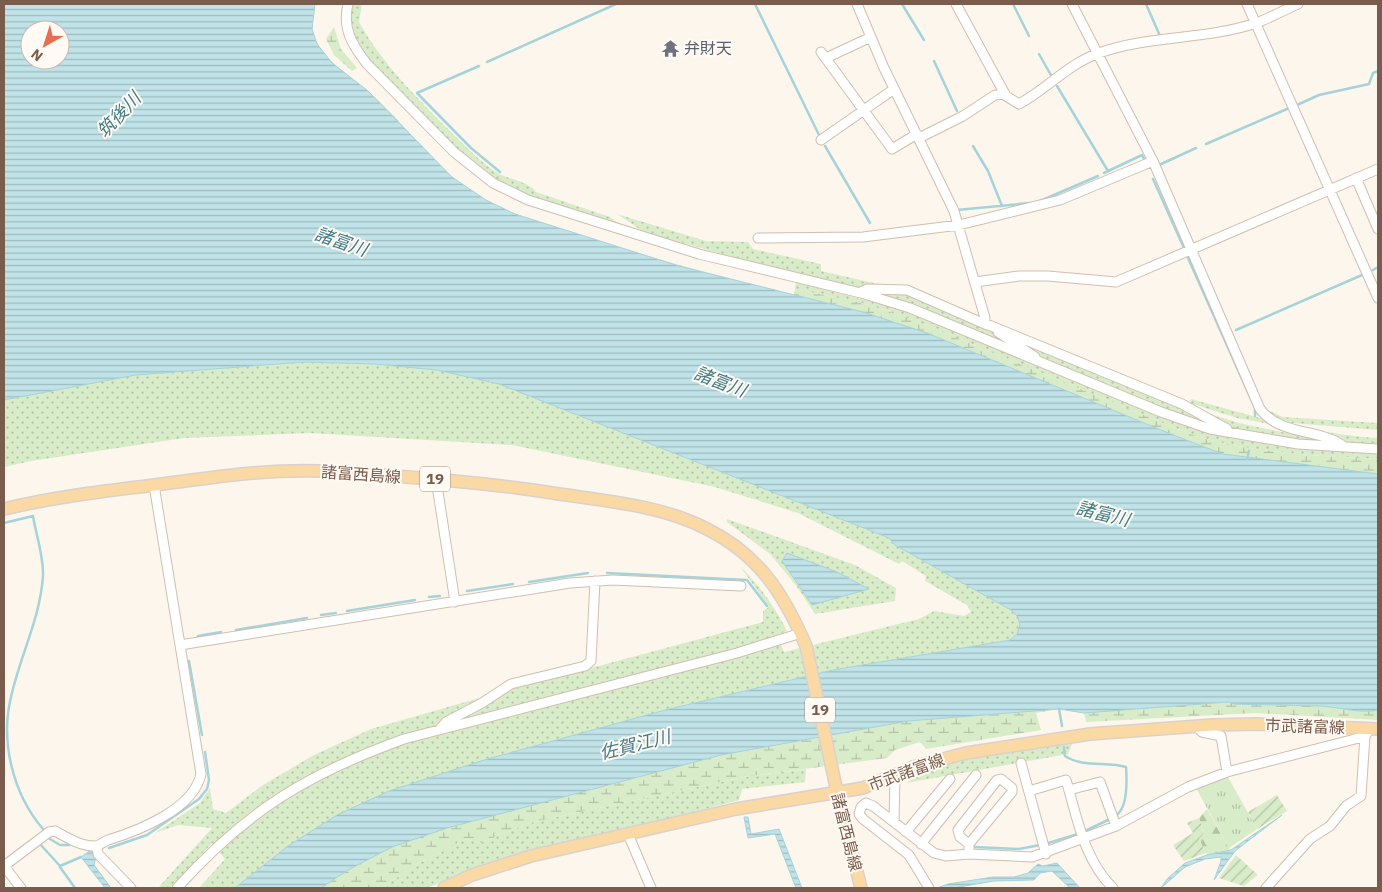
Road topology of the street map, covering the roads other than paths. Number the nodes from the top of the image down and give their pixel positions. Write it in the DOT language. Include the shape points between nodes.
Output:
graph roads {
  1 [pos="348,4"];
  2 [pos="856,4"];
  3 [pos="956,4"];
  4 [pos="1072,4"];
  5 [pos="1247,4"];
  6 [pos="1298,4"];
  7 [pos="1256,23"];
  8 [pos="871,37"];
  9 [pos="1097,54"];
  10 [pos="894,89"];
  11 [pos="1005,94"];
  12 [pos="865,109"];
  13 [pos="918,136"];
  14 [pos="820,140"];
  15 [pos="1153,161"];
  16 [pos="1378,168"];
  17 [pos="1356,178"];
  18 [pos="1330,190"];
  19 [pos="959,225"];
  20 [pos="1378,229"];
  21 [pos="758,238"];
  22 [pos="1191,250"];
  23 [pos="976,282"];
  24 [pos="861,293"];
  25 [pos="1378,298"];
  26 [pos="984,323"];
  27 [pos="1040,363"];
  28 [pos="1230,434"];
  29 [pos="1344,447"];
  30 [pos="1378,449"];
  31 [pos="436,479"];
  32 [pos="154,485"];
  33 [pos="4,509"];
  34 [pos="595,581"];
  35 [pos="741,586"];
  36 [pos="455,602"];
  37 [pos="801,633"];
  38 [pos="180,645"];
  39 [pos="1196,726"];
  40 [pos="439,731"];
  41 [pos="1371,731"];
  42 [pos="1021,763"];
  43 [pos="1226,772"];
  44 [pos="976,775"];
  45 [pos="895,776"];
  46 [pos="950,779"];
  47 [pos="1069,790"];
  48 [pos="1029,791"];
  49 [pos="837,792"];
  50 [pos="1114,821"];
  51 [pos="894,822"];
  52 [pos="906,832"];
  53 [pos="628,834"];
  54 [pos="1083,835"];
  55 [pos="921,844"];
  56 [pos="969,844"];
  57 [pos="97,846"];
  58 [pos="1044,847"];
  59 [pos="969,854"];
  60 [pos="4,866"];
  61 [pos="21,888"];
  62 [pos="131,888"];
  63 [pos="177,888"];
  64 [pos="444,888"];
  65 [pos="651,888"];
  66 [pos="862,888"];
  67 [pos="929,888"];
  68 [pos="1113,888"];
  69 [pos="1266,888"];
  1 -- 24 [label="street" via="346,29 356,51 367,64 454,152 510,192 559,212 690,251"];
  2 -- 8 [label="street"];
  3 -- 11 [label="street"];
  4 -- 9 [label="street"];
  5 -- 7 [label="street"];
  6 -- 7 [label="street"];
  7 -- 9 [label="street" via="1119,47"];
  7 -- 18 [label="street"];
  8 -- 10 [label="street"];
  8 -- 12 [label="street" via="823,55"];
  9 -- 11 [label="street" via="1063,72 1047,87 1019,104"];
  9 -- 15 [label="street"];
  10 -- 12 [label="street"];
  10 -- 13 [label="street"];
  11 -- 13 [label="street" via="995,95 947,125"];
  12 -- 13 [label="street" via="892,149"];
  12 -- 14 [label="street"];
  13 -- 19 [label="street"];
  15 -- 19 [label="street" via="1060,200"];
  15 -- 22 [label="street"];
  16 -- 17 [label="street"];
  17 -- 18 [label="street"];
  17 -- 20 [label="street"];
  18 -- 22 [label="street"];
  18 -- 25 [label="street"];
  19 -- 21 [label="street" via="863,237"];
  19 -- 23 [label="street"];
  22 -- 23 [label="street" via="1116,282 1019,276"];
  22 -- 29 [label="street" via="1260,409 1276,424 1333,439"];
  23 -- 26 [label="street" via="986,318"];
  24 -- 26 [label="street" via="867,289 907,290"];
  24 -- 27 [label="street" via="910,308"];
  26 -- 27 [label="street" via="1031,353"];
  26 -- 28 [label="street" via="1182,404 1227,428"];
  27 -- 28 [label="street" via="1169,415"];
  28 -- 29 [label="street"];
  29 -- 30 [label="street"];
  31 -- 32 [label="main road, 諸富西島線 / 19" via="320,470 239,474"];
  31 -- 36 [label="street"];
  31 -- 37 [label="main road, 諸富西島線 / 19" via="491,483 622,504 664,513 707,528 738,548 766,573"];
  32 -- 33 [label="main road, 諸富西島線 / 19" via="96,491"];
  32 -- 38 [label="street"];
  34 -- 35 [label="street"];
  34 -- 36 [label="street"];
  34 -- 40 [label="street" via="591,661 585,666 511,684 446,722"];
  36 -- 38 [label="street"];
  37 -- 40 [label="street"];
  37 -- 49 [label="main road, 諸富西島線 / 19"];
  38 -- 57 [label="street" via="201,774 199,783 187,799 139,831"];
  39 -- 41 [label="main road, 市武諸富線" via="1256,724"];
  39 -- 43 [label="street" via="1202,732 1221,736"];
  39 -- 45 [label="main road, 市武諸富線" via="1090,734 966,753 913,767"];
  40 -- 63 [label="street" via="363,754 302,782 256,813 214,849"];
  41 -- 43 [label="street"];
  41 -- 69 [label="street" via="1361,796 1346,806 1330,826 1310,839"];
  42 -- 48 [label="street"];
  43 -- 50 [label="street"];
  44 -- 55 [label="street"];
  45 -- 49 [label="main road, 市武諸富線" via="863,788"];
  45 -- 51 [label="street"];
  46 -- 52 [label="street"];
  47 -- 48 [label="street" via="1066,780"];
  47 -- 50 [label="street" via="1100,782"];
  47 -- 54 [label="street"];
  48 -- 58 [label="street"];
  49 -- 53 [label="main road, 市武諸富線" via="736,809"];
  49 -- 66 [label="main road, 諸富西島線 / 19"];
  50 -- 54 [label="street"];
  51 -- 52 [label="street"];
  51 -- 67 [label="street" via="873,806 866,804 861,807 859,814 863,819 909,855"];
  52 -- 55 [label="street"];
  53 -- 64 [label="main road, 市武諸富線" via="531,856 472,875"];
  53 -- 65 [label="street"];
  54 -- 58 [label="street"];
  54 -- 68 [label="street" via="1101,877"];
  55 -- 59 [label="street" via="946,856"];
  56 -- 56 [label="street" via="1012,792 1012,788 1001,779 958,830"];
  56 -- 59 [label="street"];
  57 -- 60 [label="street" via="86,846 54,831 49,832"];
  57 -- 62 [label="street" via="98,854"];
  58 -- 59 [label="street" via="1012,857"];
  60 -- 61 [label="street"];
}
